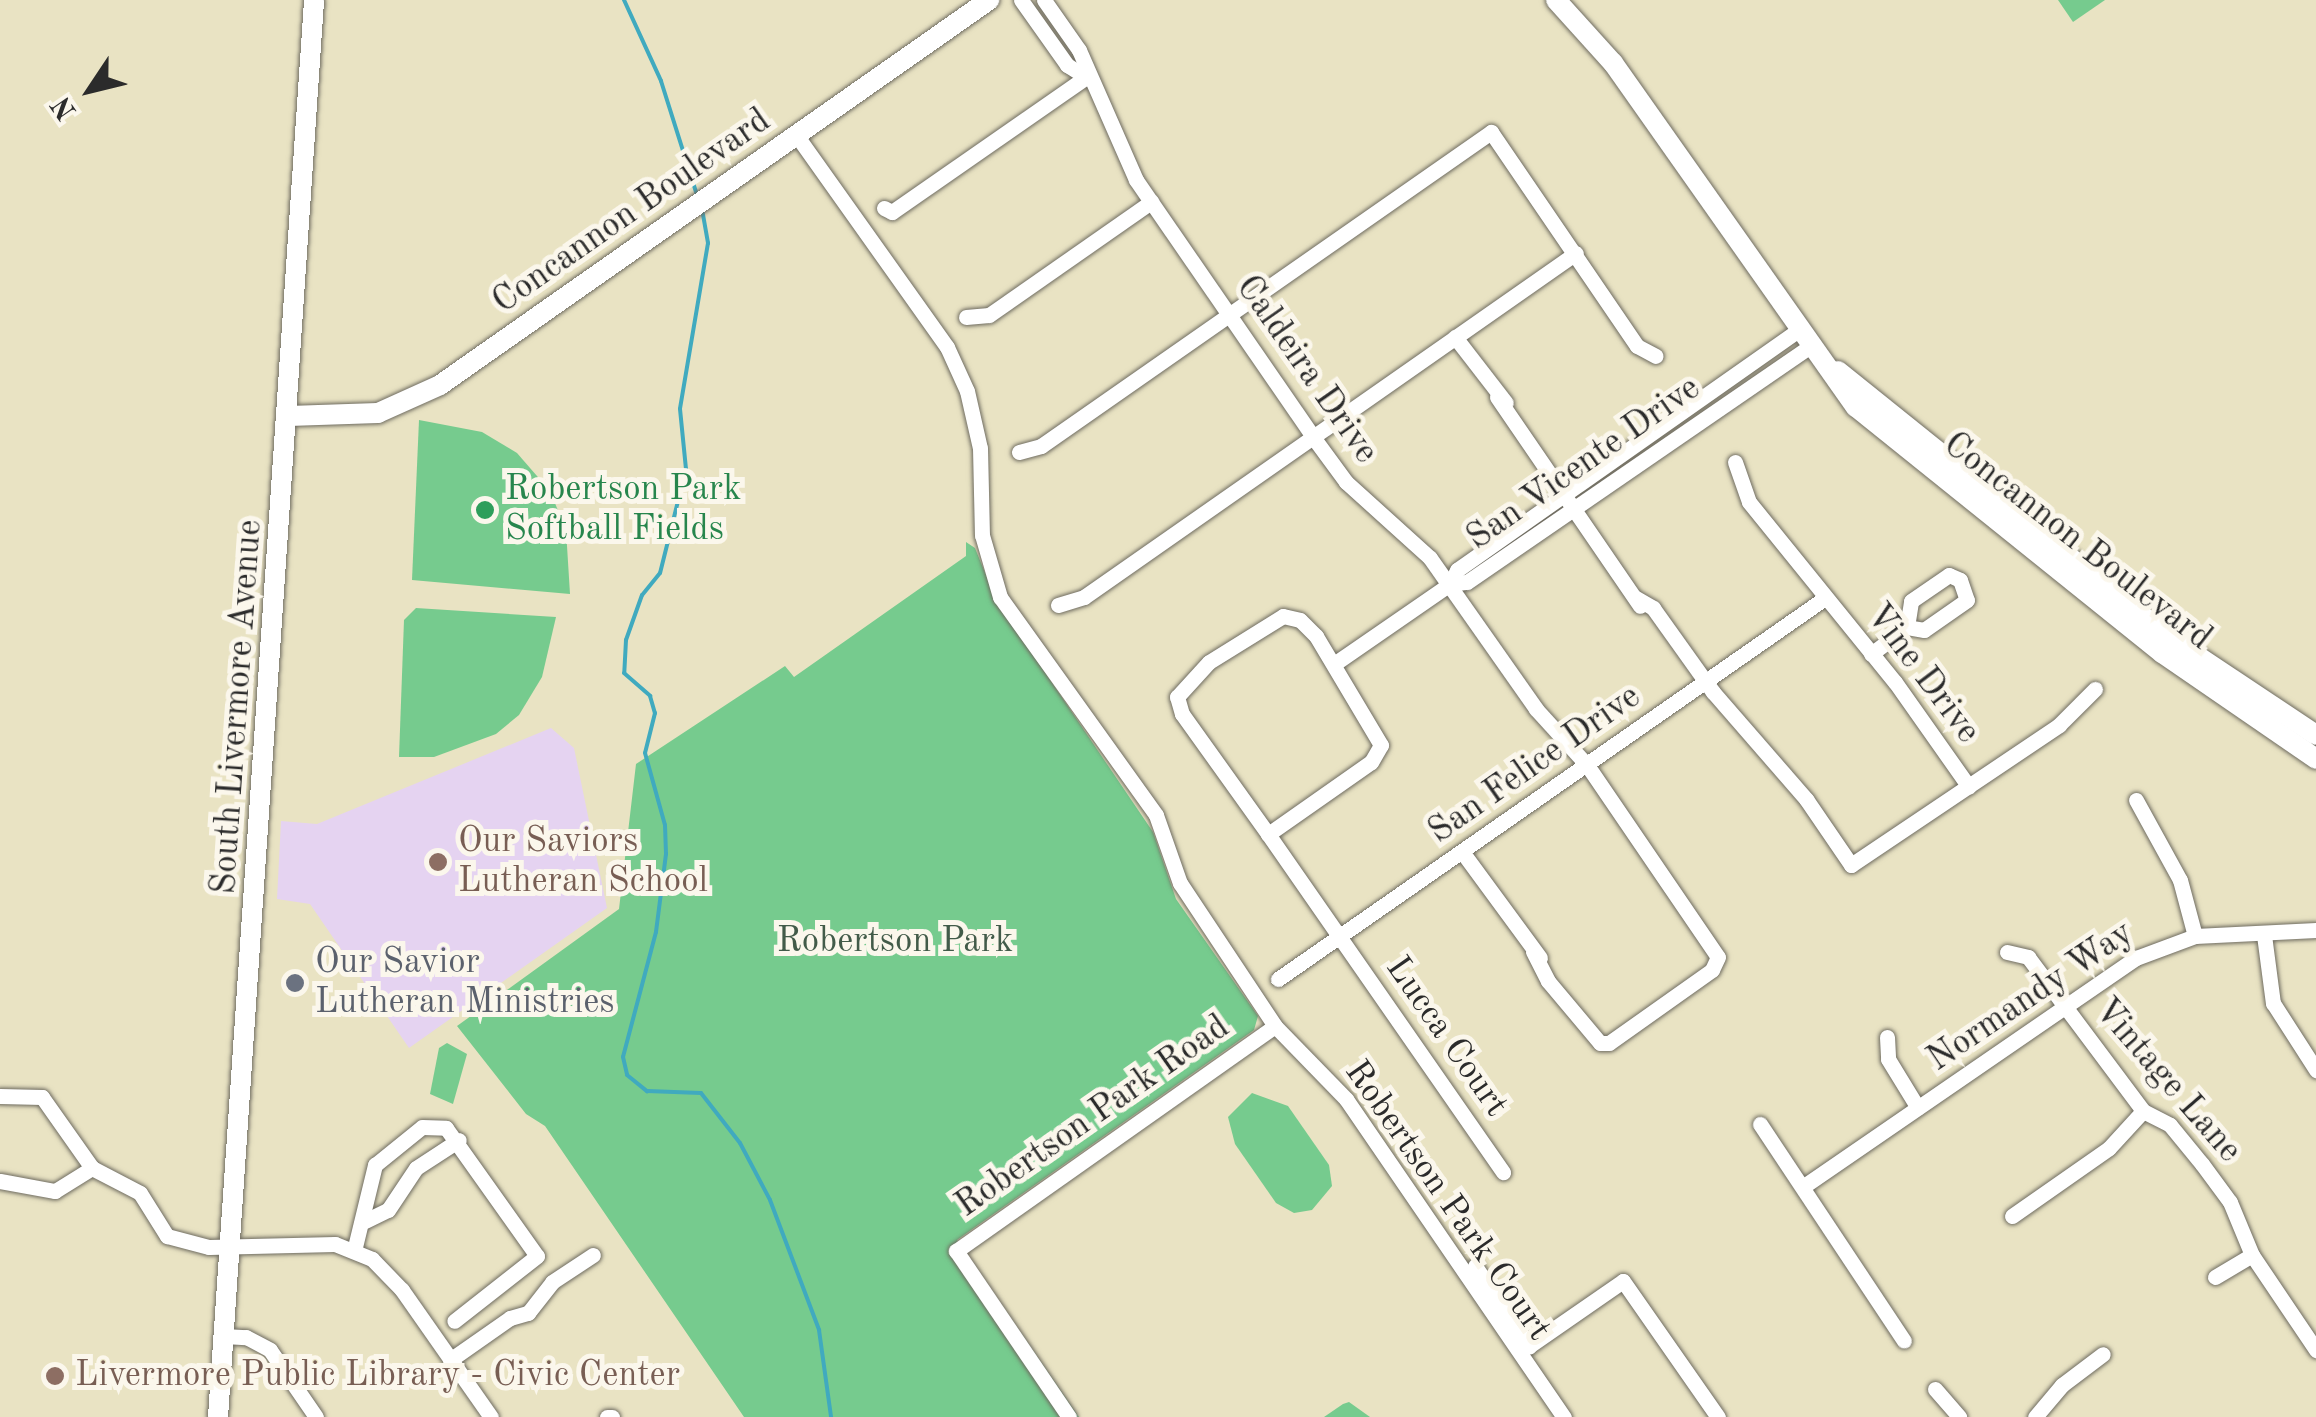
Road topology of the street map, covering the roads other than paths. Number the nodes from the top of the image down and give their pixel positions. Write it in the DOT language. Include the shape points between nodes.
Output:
graph roads {
  1 [pos="314,0"];
  2 [pos="990,0"];
  3 [pos="1021,0"];
  4 [pos="1044,0"];
  5 [pos="1556,0"];
  6 [pos="1086,77"];
  7 [pos="797,136"];
  8 [pos="1151,202"];
  9 [pos="884,208"];
  10 [pos="1576,253"];
  11 [pos="1231,315"];
  12 [pos="966,318"];
  13 [pos="1455,337"];
  14 [pos="1809,343"];
  15 [pos="1656,356"];
  16 [pos="289,416"];
  17 [pos="1313,436"];
  18 [pos="1019,452"];
  19 [pos="1735,462"];
  20 [pos="1569,500"];
  21 [pos="1450,584"];
  22 [pos="1825,598"];
  23 [pos="1058,605"];
  24 [pos="1907,627"];
  25 [pos="1871,654"];
  26 [pos="1334,664"];
  27 [pos="1705,682"];
  28 [pos="2095,688"];
  29 [pos="2316,735"];
  30 [pos="2316,759"];
  31 [pos="1588,765"];
  32 [pos="1970,787"];
  33 [pos="2136,800"];
  34 [pos="1268,834"];
  35 [pos="1462,853"];
  36 [pos="2316,930"];
  37 [pos="2264,935"];
  38 [pos="1339,936"];
  39 [pos="2195,936"];
  40 [pos="2007,952"];
  41 [pos="1278,979"];
  42 [pos="2062,1006"];
  43 [pos="1275,1026"];
  44 [pos="1888,1037"];
  45 [pos="2316,1070"];
  46 [pos="0,1096"];
  47 [pos="1918,1108"];
  48 [pos="2143,1111"];
  49 [pos="1760,1124"];
  50 [pos="459,1140"];
  51 [pos="92,1168"];
  52 [pos="1503,1172"];
  53 [pos="0,1181"];
  54 [pos="1804,1186"];
  55 [pos="2012,1216"];
  56 [pos="365,1221"];
  57 [pos="230,1248"];
  58 [pos="354,1251"];
  59 [pos="593,1255"];
  60 [pos="2252,1255"];
  61 [pos="535,1262"];
  62 [pos="1474,1266"];
  63 [pos="2215,1277"];
  64 [pos="552,1282"];
  65 [pos="477,1305"];
  66 [pos="454,1322"];
  67 [pos="494,1328"];
  68 [pos="224,1336"];
  69 [pos="1904,1341"];
  70 [pos="2316,1350"];
  71 [pos="2103,1354"];
  72 [pos="450,1360"];
  73 [pos="1936,1389"];
  74 [pos="218,1417"];
  75 [pos="316,1417"];
  76 [pos="492,1417"];
  77 [pos="1069,1417"];
  78 [pos="1564,1417"];
  79 [pos="1718,1417"];
  80 [pos="1958,1417"];
  81 [pos="2035,1417"];
  1 -- 16 [label="main road, South Livermore Avenue"];
  2 -- 7 [label="main road, Concannon Boulevard"];
  3 -- 6 [label="street, Caldeira Drive" via="1067,65"];
  4 -- 6 [label="street, Caldeira Drive" via="1079,50"];
  5 -- 14 [label="main road, Concannon Boulevard" via="1612,63"];
  6 -- 8 [label="street, Caldeira Drive"];
  6 -- 9 [label="street" via="892,212"];
  7 -- 16 [label="main road, Concannon Boulevard" via="409,403 343,418"];
  7 -- 43 [label="street, Robertson Park Road" via="947,347 967,391 980,448 982,534 1000,597 1156,815 1180,884"];
  8 -- 11 [label="street, Caldeira Drive"];
  8 -- 12 [label="street" via="989,315"];
  10 -- 11 [label="street" via="1491,132"];
  10 -- 13 [label="street"];
  10 -- 15 [label="street" via="1637,346"];
  11 -- 17 [label="street, Caldeira Drive"];
  11 -- 18 [label="street" via="1041,446"];
  13 -- 17 [label="street"];
  13 -- 20 [label="street"];
  14 -- 20 [label="street, San Vicente Drive"];
  14 -- 29 [label="main road, Concannon Boulevard" via="2166,635"];
  14 -- 30 [label="main road, Concannon Boulevard" via="1883,431 2162,654"];
  16 -- 57 [label="main road, South Livermore Avenue"];
  17 -- 21 [label="street, Caldeira Drive" via="1346,482 1406,532"];
  17 -- 23 [label="street" via="1084,597"];
  19 -- 22 [label="street, Vine Drive" via="1748,502"];
  20 -- 21 [label="street, San Vicente Drive" via="1467,582"];
  20 -- 27 [label="street"];
  21 -- 26 [label="street, San Vicente Drive"];
  21 -- 31 [label="street, Caldeira Drive" via="1536,708"];
  22 -- 25 [label="street, Vine Drive"];
  22 -- 27 [label="street, San Felice Drive"];
  24 -- 25 [label="street"];
  25 -- 32 [label="street, Vine Drive"];
  26 -- 34 [label="street" via="1380,735 1378,754"];
  26 -- 34 [label="street, Lucca Court" via="1308,628 1283,616 1209,662 1178,692 1182,714"];
  27 -- 31 [label="street, San Felice Drive"];
  27 -- 32 [label="street" via="1851,866"];
  28 -- 32 [label="street" via="2066,720"];
  31 -- 35 [label="street, San Felice Drive"];
  31 -- 35 [label="street, Caldeira Drive" via="1662,864 1717,954 1712,970 1610,1043 1592,1040"];
  33 -- 39 [label="street" via="2180,880"];
  34 -- 38 [label="street, Lucca Court"];
  35 -- 38 [label="street, San Felice Drive"];
  36 -- 37 [label="street, Normandy Way"];
  37 -- 39 [label="street, Normandy Way"];
  37 -- 45 [label="street" via="2273,1003"];
  38 -- 41 [label="street, San Felice Drive"];
  38 -- 52 [label="street, Lucca Court"];
  39 -- 42 [label="street, Normandy Way" via="2136,958"];
  40 -- 42 [label="street, Vintage Lane" via="2028,957"];
  42 -- 47 [label="street, Normandy Way"];
  42 -- 48 [label="street, Vintage Lane"];
  43 -- 77 [label="street, Robertson Park Road" via="956,1250"];
  43 -- 78 [label="street, Robertson Park Court" via="1346,1099"];
  44 -- 47 [label="street" via="1888,1059"];
  46 -- 51 [label="street" via="42,1097"];
  47 -- 54 [label="street, Normandy Way"];
  48 -- 55 [label="street" via="2109,1148"];
  48 -- 60 [label="street, Vintage Lane" via="2170,1126 2202,1164 2230,1202"];
  49 -- 54 [label="street"];
  50 -- 56 [label="street" via="416,1168 388,1210"];
  50 -- 56 [label="street" via="438,1125 422,1127 382,1156 371,1172"];
  50 -- 61 [label="street"];
  51 -- 53 [label="street" via="55,1191"];
  51 -- 57 [label="street" via="140,1194 167,1236"];
  54 -- 69 [label="street"];
  56 -- 58 [label="street"];
  57 -- 58 [label="street" via="335,1244"];
  57 -- 68 [label="main road, South Livermore Avenue"];
  58 -- 72 [label="street" via="385,1270"];
  59 -- 64 [label="street"];
  60 -- 63 [label="street"];
  60 -- 70 [label="street, Vintage Lane"];
  61 -- 64 [label="street"];
  61 -- 65 [label="street"];
  62 -- 79 [label="street" via="1529,1346 1624,1281"];
  64 -- 67 [label="street" via="528,1313"];
  65 -- 66 [label="street"];
  65 -- 67 [label="street"];
  67 -- 72 [label="street"];
  68 -- 74 [label="main road, South Livermore Avenue"];
  68 -- 75 [label="street" via="246,1337 270,1350"];
  71 -- 81 [label="street" via="2062,1385"];
  72 -- 76 [label="street"];
  73 -- 80 [label="street"];
}
